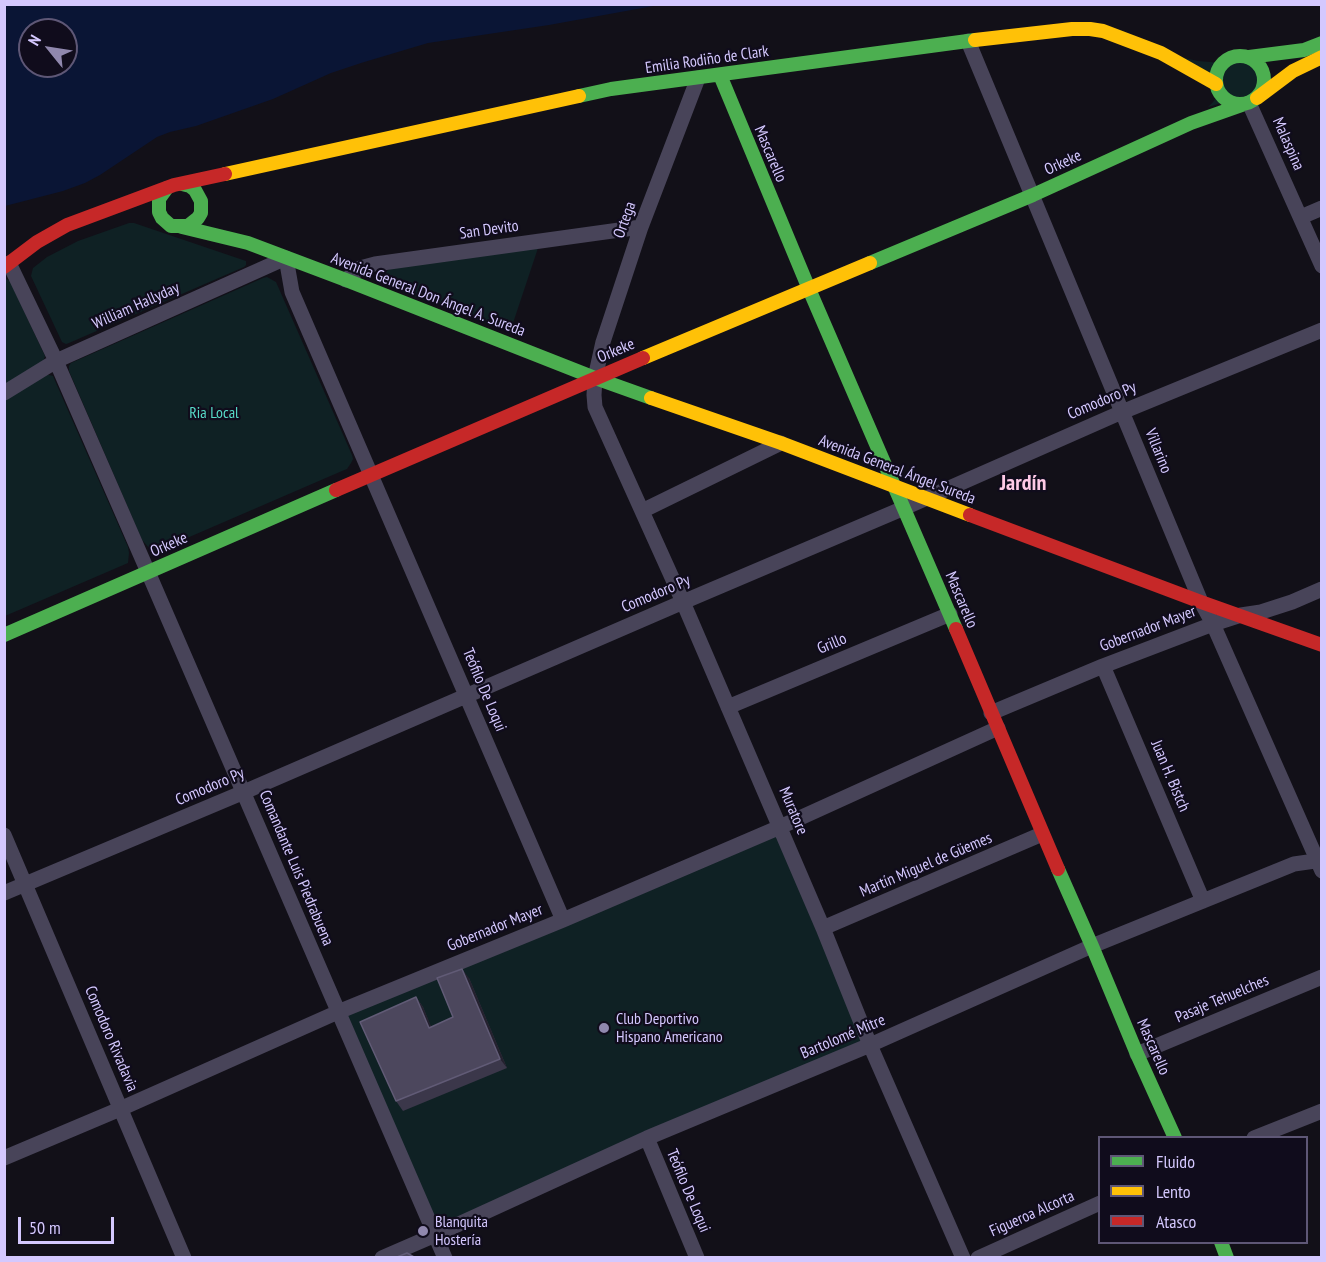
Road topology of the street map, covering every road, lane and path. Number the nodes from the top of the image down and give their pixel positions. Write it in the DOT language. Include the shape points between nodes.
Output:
graph roads {
  1 [pos="968,41"];
  2 [pos="1322,43"];
  3 [pos="1161,53"];
  4 [pos="1249,57"];
  5 [pos="1322,57"];
  6 [pos="1222,63"];
  7 [pos="720,75"];
  8 [pos="698,78"];
  9 [pos="1217,87"];
  10 [pos="1250,102"];
  11 [pos="1191,123"];
  12 [pos="259,165"];
  13 [pos="182,184"];
  14 [pos="167,188"];
  15 [pos="1033,195"];
  16 [pos="202,204"];
  17 [pos="1322,208"];
  18 [pos="92,215"];
  19 [pos="1301,217"];
  20 [pos="167,223"];
  21 [pos="182,227"];
  22 [pos="641,227"];
  23 [pos="248,243"];
  24 [pos="286,258"];
  25 [pos="7,265"];
  26 [pos="1322,266"];
  27 [pos="346,280"];
  28 [pos="809,289"];
  29 [pos="1322,330"];
  30 [pos="56,361"];
  31 [pos="595,378"];
  32 [pos="4,393"];
  33 [pos="1122,412"];
  34 [pos="781,443"];
  35 [pos="370,475"];
  36 [pos="894,486"];
  37 [pos="926,499"];
  38 [pos="904,508"];
  39 [pos="642,511"];
  40 [pos="148,572"];
  41 [pos="1322,589"];
  42 [pos="683,602"];
  43 [pos="1201,602"];
  44 [pos="950,614"];
  45 [pos="1241,615"];
  46 [pos="1214,624"];
  47 [pos="4,635"];
  48 [pos="1322,645"];
  49 [pos="1103,666"];
  50 [pos="466,695"];
  51 [pos="728,707"];
  52 [pos="991,713"];
  53 [pos="998,728"];
  54 [pos="244,792"];
  55 [pos="780,827"];
  56 [pos="1042,834"];
  57 [pos="4,835"];
  58 [pos="1320,864"];
  59 [pos="26,884"];
  60 [pos="4,893"];
  61 [pos="1203,901"];
  62 [pos="563,920"];
  63 [pos="823,928"];
  64 [pos="1092,946"];
  65 [pos="1322,977"];
  66 [pos="338,1012"];
  67 [pos="870,1045"];
  68 [pos="1137,1054"];
  69 [pos="120,1109"];
  70 [pos="1322,1111"];
  71 [pos="1175,1136"];
  72 [pos="1257,1136"];
  73 [pos="647,1138"];
  74 [pos="4,1158"];
  75 [pos="1098,1204"];
  76 [pos="435,1235"];
  77 [pos="184,1257"];
  78 [pos="382,1257"];
  79 [pos="445,1257"];
  80 [pos="697,1257"];
  81 [pos="963,1257"];
  82 [pos="978,1257"];
  1 -- 3 [label="main road, Emilia Rodiño de Clark" via="1090,29"];
  1 -- 7 [label="main road, Emilia Rodiño de Clark"];
  1 -- 15 [label="street, Villarino"];
  2 -- 4 [label="main road" via="1304,50"];
  3 -- 6 [label="main road"];
  3 -- 9 [label="main road"];
  4 -- 6 [label="main road" via="1234,56"];
  4 -- 10 [label="main road" via="1264,75 1262,91"];
  5 -- 10 [label="main road, Orkeke" via="1293,71"];
  6 -- 9 [label="main road" via="1216,76"];
  7 -- 8 [label="main road, Emilia Rodiño de Clark"];
  7 -- 28 [label="main road, Mascarello"];
  8 -- 12 [label="main road, Emilia Rodiño de Clark" via="611,89"];
  8 -- 22 [label="street, Ortega"];
  9 -- 10 [label="main road" via="1228,102"];
  9 -- 11 [label="main road" via="1214,100"];
  10 -- 11 [label="main road, Orkeke"];
  10 -- 19 [label="street, Malaspina"];
  11 -- 15 [label="main road, Orkeke"];
  12 -- 13 [label="main road, Emilia Rodiño de Clark"];
  12 -- 16 [label="main road, Emilia Rodiño de Clark" via="215,187"];
  13 -- 14 [label="main road"];
  13 -- 16 [label="main road" via="195,190"];
  14 -- 18 [label="main road"];
  14 -- 20 [label="main road" via="158,206"];
  15 -- 28 [label="main road, Orkeke"];
  15 -- 33 [label="street, Villarino"];
  16 -- 21 [label="main road" via="193,223"];
  16 -- 23 [label="main road, Avenida General Don Ángel A. Sureda" via="216,221"];
  17 -- 19 [label="street"];
  18 -- 20 [label="main road" via="119,211"];
  18 -- 25 [label="main road" via="37,242"];
  19 -- 26 [label="street, Malaspina"];
  20 -- 21 [label="main road"];
  21 -- 23 [label="main road, Avenida General Don Ángel A. Sureda"];
  22 -- 27 [label="street, San Devito" via="375,264 360,268"];
  22 -- 31 [label="street, Ortega"];
  23 -- 24 [label="main road, Avenida General Don Ángel A. Sureda"];
  24 -- 27 [label="main road, Avenida General Don Ángel A. Sureda"];
  24 -- 30 [label="street, William Hallyday"];
  24 -- 35 [label="street, Teófilo De Loqui" via="292,292"];
  25 -- 30 [label="street, Comandante Luis Piedrabuena"];
  27 -- 31 [label="main road, Avenida General Don Ángel A. Sureda"];
  28 -- 31 [label="main road, Orkeke"];
  28 -- 36 [label="main road, Mascarello"];
  29 -- 33 [label="street, Comodoro Py"];
  30 -- 32 [label="street, William Hallyday"];
  30 -- 40 [label="street, Comandante Luis Piedrabuena"];
  31 -- 34 [label="main road, Avenida General Ángel Sureda"];
  31 -- 35 [label="main road, Orkeke"];
  31 -- 39 [label="street, Muratore" via="595,407"];
  33 -- 37 [label="street, Comodoro Py"];
  33 -- 43 [label="street, Villarino"];
  34 -- 36 [label="main road, Avenida General Ángel Sureda"];
  34 -- 39 [label="street"];
  35 -- 40 [label="main road, Orkeke"];
  35 -- 50 [label="street, Teófilo De Loqui"];
  36 -- 37 [label="main road, Avenida General Ángel Sureda"];
  36 -- 38 [label="main road, Mascarello"];
  37 -- 38 [label="street, Comodoro Py"];
  37 -- 43 [label="main road, Avenida General Ángel Sureda"];
  38 -- 42 [label="street, Comodoro Py"];
  38 -- 44 [label="main road, Mascarello"];
  39 -- 42 [label="street, Muratore"];
  40 -- 47 [label="main road, Orkeke"];
  40 -- 54 [label="street, Comandante Luis Piedrabuena"];
  41 -- 45 [label="street, Gobernador Mayer" via="1261,612"];
  42 -- 50 [label="street, Comodoro Py"];
  42 -- 51 [label="street, Muratore"];
  43 -- 45 [label="main road, Avenida General Ángel Sureda"];
  43 -- 46 [label="street, Villarino"];
  44 -- 51 [label="street, Grillo"];
  44 -- 52 [label="main road, Mascarello"];
  45 -- 46 [label="street, Gobernador Mayer"];
  45 -- 48 [label="main road, Avenida General Ángel Sureda"];
  46 -- 49 [label="street, Gobernador Mayer"];
  46 -- 58 [label="street, Villarino"];
  49 -- 52 [label="street, Gobernador Mayer"];
  49 -- 61 [label="street, Juan H. Bistch"];
  50 -- 54 [label="street, Comodoro Py"];
  50 -- 62 [label="street, Teófilo De Loqui"];
  51 -- 55 [label="street, Muratore"];
  52 -- 53 [label="main road, Mascarello"];
  53 -- 55 [label="street, Gobernador Mayer"];
  53 -- 56 [label="main road, Mascarello"];
  54 -- 59 [label="street, Comodoro Py"];
  54 -- 66 [label="street, Comandante Luis Piedrabuena"];
  55 -- 62 [label="street, Gobernador Mayer"];
  55 -- 63 [label="street, Muratore"];
  56 -- 63 [label="street, Martín Miguel de Güemes"];
  56 -- 64 [label="main road, Mascarello"];
  57 -- 59 [label="street, Comodoro Rivadavia"];
  58 -- 61 [label="street, Bartolomé Mitre" via="1294,864"];
  59 -- 60 [label="street, Comodoro Py"];
  59 -- 69 [label="street, Comodoro Rivadavia"];
  61 -- 64 [label="street, Bartolomé Mitre"];
  62 -- 66 [label="street, Gobernador Mayer"];
  63 -- 67 [label="street, Muratore"];
  64 -- 67 [label="street, Bartolomé Mitre"];
  64 -- 68 [label="main road, Mascarello"];
  65 -- 68 [label="street, Pasaje Tehuelches"];
  66 -- 69 [label="street, Gobernador Mayer"];
  66 -- 76 [label="street, Comandante Luis Piedrabuena"];
  67 -- 73 [label="street, Bartolomé Mitre"];
  67 -- 81 [label="street, Muratore"];
  68 -- 71 [label="main road, Mascarello"];
  69 -- 74 [label="street, Gobernador Mayer"];
  69 -- 77 [label="street, Comodoro Rivadavia"];
  70 -- 72 [label="street"];
  73 -- 76 [label="street, Bartolomé Mitre"];
  73 -- 80 [label="street, Teófilo De Loqui"];
  75 -- 82 [label="street, Figueroa Alcorta"];
  76 -- 78 [label="street, Bartolomé Mitre"];
  76 -- 79 [label="street, Comandante Luis Piedrabuena"];
}
